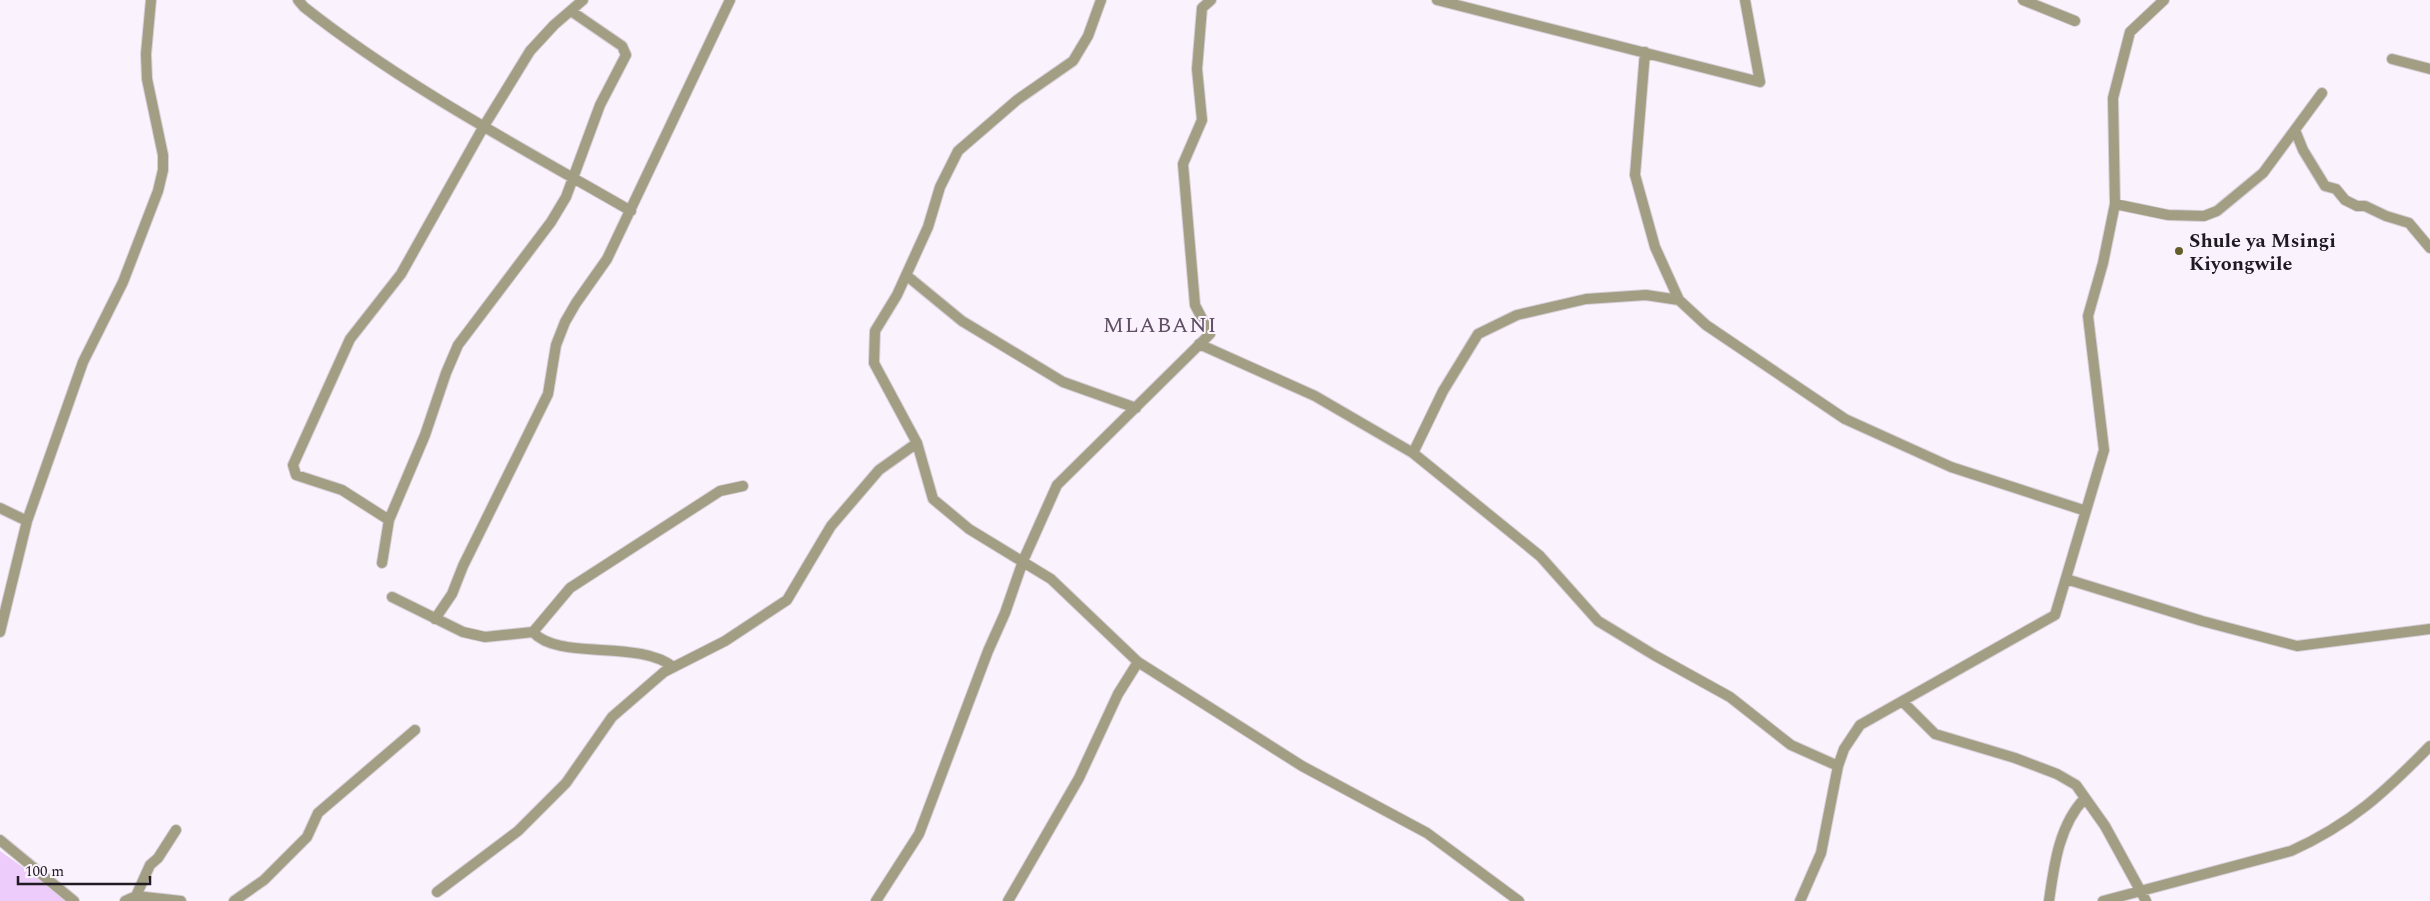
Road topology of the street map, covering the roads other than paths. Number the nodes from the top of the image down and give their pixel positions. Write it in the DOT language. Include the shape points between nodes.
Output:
graph roads {
  1 [pos="150,0"];
  2 [pos="298,0"];
  3 [pos="583,0"];
  4 [pos="730,0"];
  5 [pos="1101,0"];
  6 [pos="1211,0"];
  7 [pos="1437,0"];
  8 [pos="1746,0"];
  9 [pos="2023,0"];
  10 [pos="2164,0"];
  11 [pos="571,11"];
  12 [pos="2075,21"];
  13 [pos="1645,52"];
  14 [pos="2392,59"];
  15 [pos="2430,69"];
  16 [pos="2322,93"];
  17 [pos="484,126"];
  18 [pos="2295,130"];
  19 [pos="574,178"];
  20 [pos="2115,204"];
  21 [pos="631,211"];
  22 [pos="2430,248"];
  23 [pos="906,275"];
  24 [pos="1679,300"];
  25 [pos="1200,344"];
  26 [pos="1136,408"];
  27 [pos="917,443"];
  28 [pos="1413,453"];
  29 [pos="743,486"];
  30 [pos="0,508"];
  31 [pos="2086,511"];
  32 [pos="389,520"];
  33 [pos="27,521"];
  34 [pos="1023,561"];
  35 [pos="382,563"];
  36 [pos="2066,579"];
  37 [pos="392,597"];
  38 [pos="435,619"];
  39 [pos="2430,629"];
  40 [pos="0,632"];
  41 [pos="533,632"];
  42 [pos="1138,662"];
  43 [pos="673,667"];
  44 [pos="1903,702"];
  45 [pos="414,730"];
  46 [pos="2430,746"];
  47 [pos="1838,766"];
  48 [pos="2085,798"];
  49 [pos="176,830"];
  50 [pos="0,840"];
  51 [pos="437,892"];
  52 [pos="136,896"];
  53 [pos="2143,897"];
  54 [pos="74,901"];
  55 [pos="125,901"];
  56 [pos="181,901"];
  57 [pos="234,901"];
  58 [pos="876,901"];
  59 [pos="1008,901"];
  60 [pos="1520,901"];
  61 [pos="1800,901"];
  62 [pos="2049,901"];
  63 [pos="2103,901"];
  1 -- 33 [label="street" via="147,79 163,155 163,170 123,282 83,362"];
  2 -- 17 [label="street" via="350,43"];
  3 -- 11 [label="street"];
  4 -- 21 [label="street"];
  5 -- 23 [label="street" via="1088,36 1073,60 1017,100 958,151 940,186 928,227"];
  6 -- 25 [label="street" via="1202,8 1197,69 1202,120 1183,164 1195,305 1210,334"];
  7 -- 13 [label="street"];
  8 -- 13 [label="street" via="1760,82"];
  9 -- 12 [label="street"];
  10 -- 20 [label="street" via="2130,32 2113,98"];
  11 -- 17 [label="street" via="554,24 530,51"];
  11 -- 19 [label="street" via="622,46 626,55 600,105"];
  13 -- 24 [label="street" via="1635,175 1655,247"];
  14 -- 15 [label="street"];
  16 -- 18 [label="street"];
  17 -- 19 [label="street"];
  17 -- 32 [label="street" via="401,274 350,339 293,465 296,475 342,490"];
  18 -- 20 [label="street" via="2263,173 2216,211 2204,216 2168,215"];
  18 -- 22 [label="street" via="2325,186 2336,188 2345,200 2357,206 2409,223"];
  19 -- 21 [label="street"];
  19 -- 32 [label="street" via="551,222 458,345"];
  20 -- 31 [label="street" via="2088,316 2104,450"];
  21 -- 38 [label="street" via="607,259 565,322 556,345 548,394 462,566 452,594"];
  23 -- 26 [label="street" via="962,321 1063,382"];
  23 -- 27 [label="street" via="875,331 874,363"];
  24 -- 28 [label="street" via="1646,295 1586,299 1517,315 1478,334 1443,391"];
  24 -- 31 [label="street" via="1706,325 1844,419 1951,467"];
  25 -- 26 [label="street"];
  25 -- 28 [label="street" via="1315,396"];
  26 -- 34 [label="street" via="1057,485"];
  27 -- 34 [label="street" via="933,499 969,529"];
  27 -- 43 [label="street" via="880,470 831,526 787,600 725,641"];
  28 -- 47 [label="street" via="1540,556 1598,621 1730,697 1790,745"];
  29 -- 41 [label="street" via="720,492 570,588"];
  30 -- 33 [label="street"];
  31 -- 36 [label="street"];
  32 -- 35 [label="street"];
  33 -- 40 [label="street"];
  34 -- 42 [label="street" via="1052,579"];
  34 -- 58 [label="street" via="1006,613 988,650 919,834"];
  36 -- 39 [label="street" via="2297,646"];
  36 -- 44 [label="street" via="2055,615"];
  37 -- 38 [label="street"];
  38 -- 41 [label="street" via="463,632 485,637"];
  41 -- 43 [label="street" via="538,639 551,645 614,650 665,660"];
  42 -- 59 [label="street" via="1118,694 1079,778"];
  42 -- 60 [label="street" via="1302,766 1426,833"];
  43 -- 51 [label="street" via="612,717 566,783 518,831"];
  44 -- 47 [label="street" via="1860,725 1844,749"];
  44 -- 48 [label="street" via="1934,734 2057,774 2076,785"];
  45 -- 57 [label="street" via="318,813 307,837 264,880"];
  46 -- 53 [label="street" via="2384,793 2321,838 2291,851"];
  47 -- 61 [label="street" via="1821,854"];
  48 -- 53 [label="street" via="2105,826"];
  48 -- 62 [label="street" via="2068,821 2059,845"];
  49 -- 52 [label="street" via="150,865"];
  50 -- 54 [label="street"];
  52 -- 55 [label="street"];
  52 -- 56 [label="street"];
  53 -- 63 [label="street"];
}
